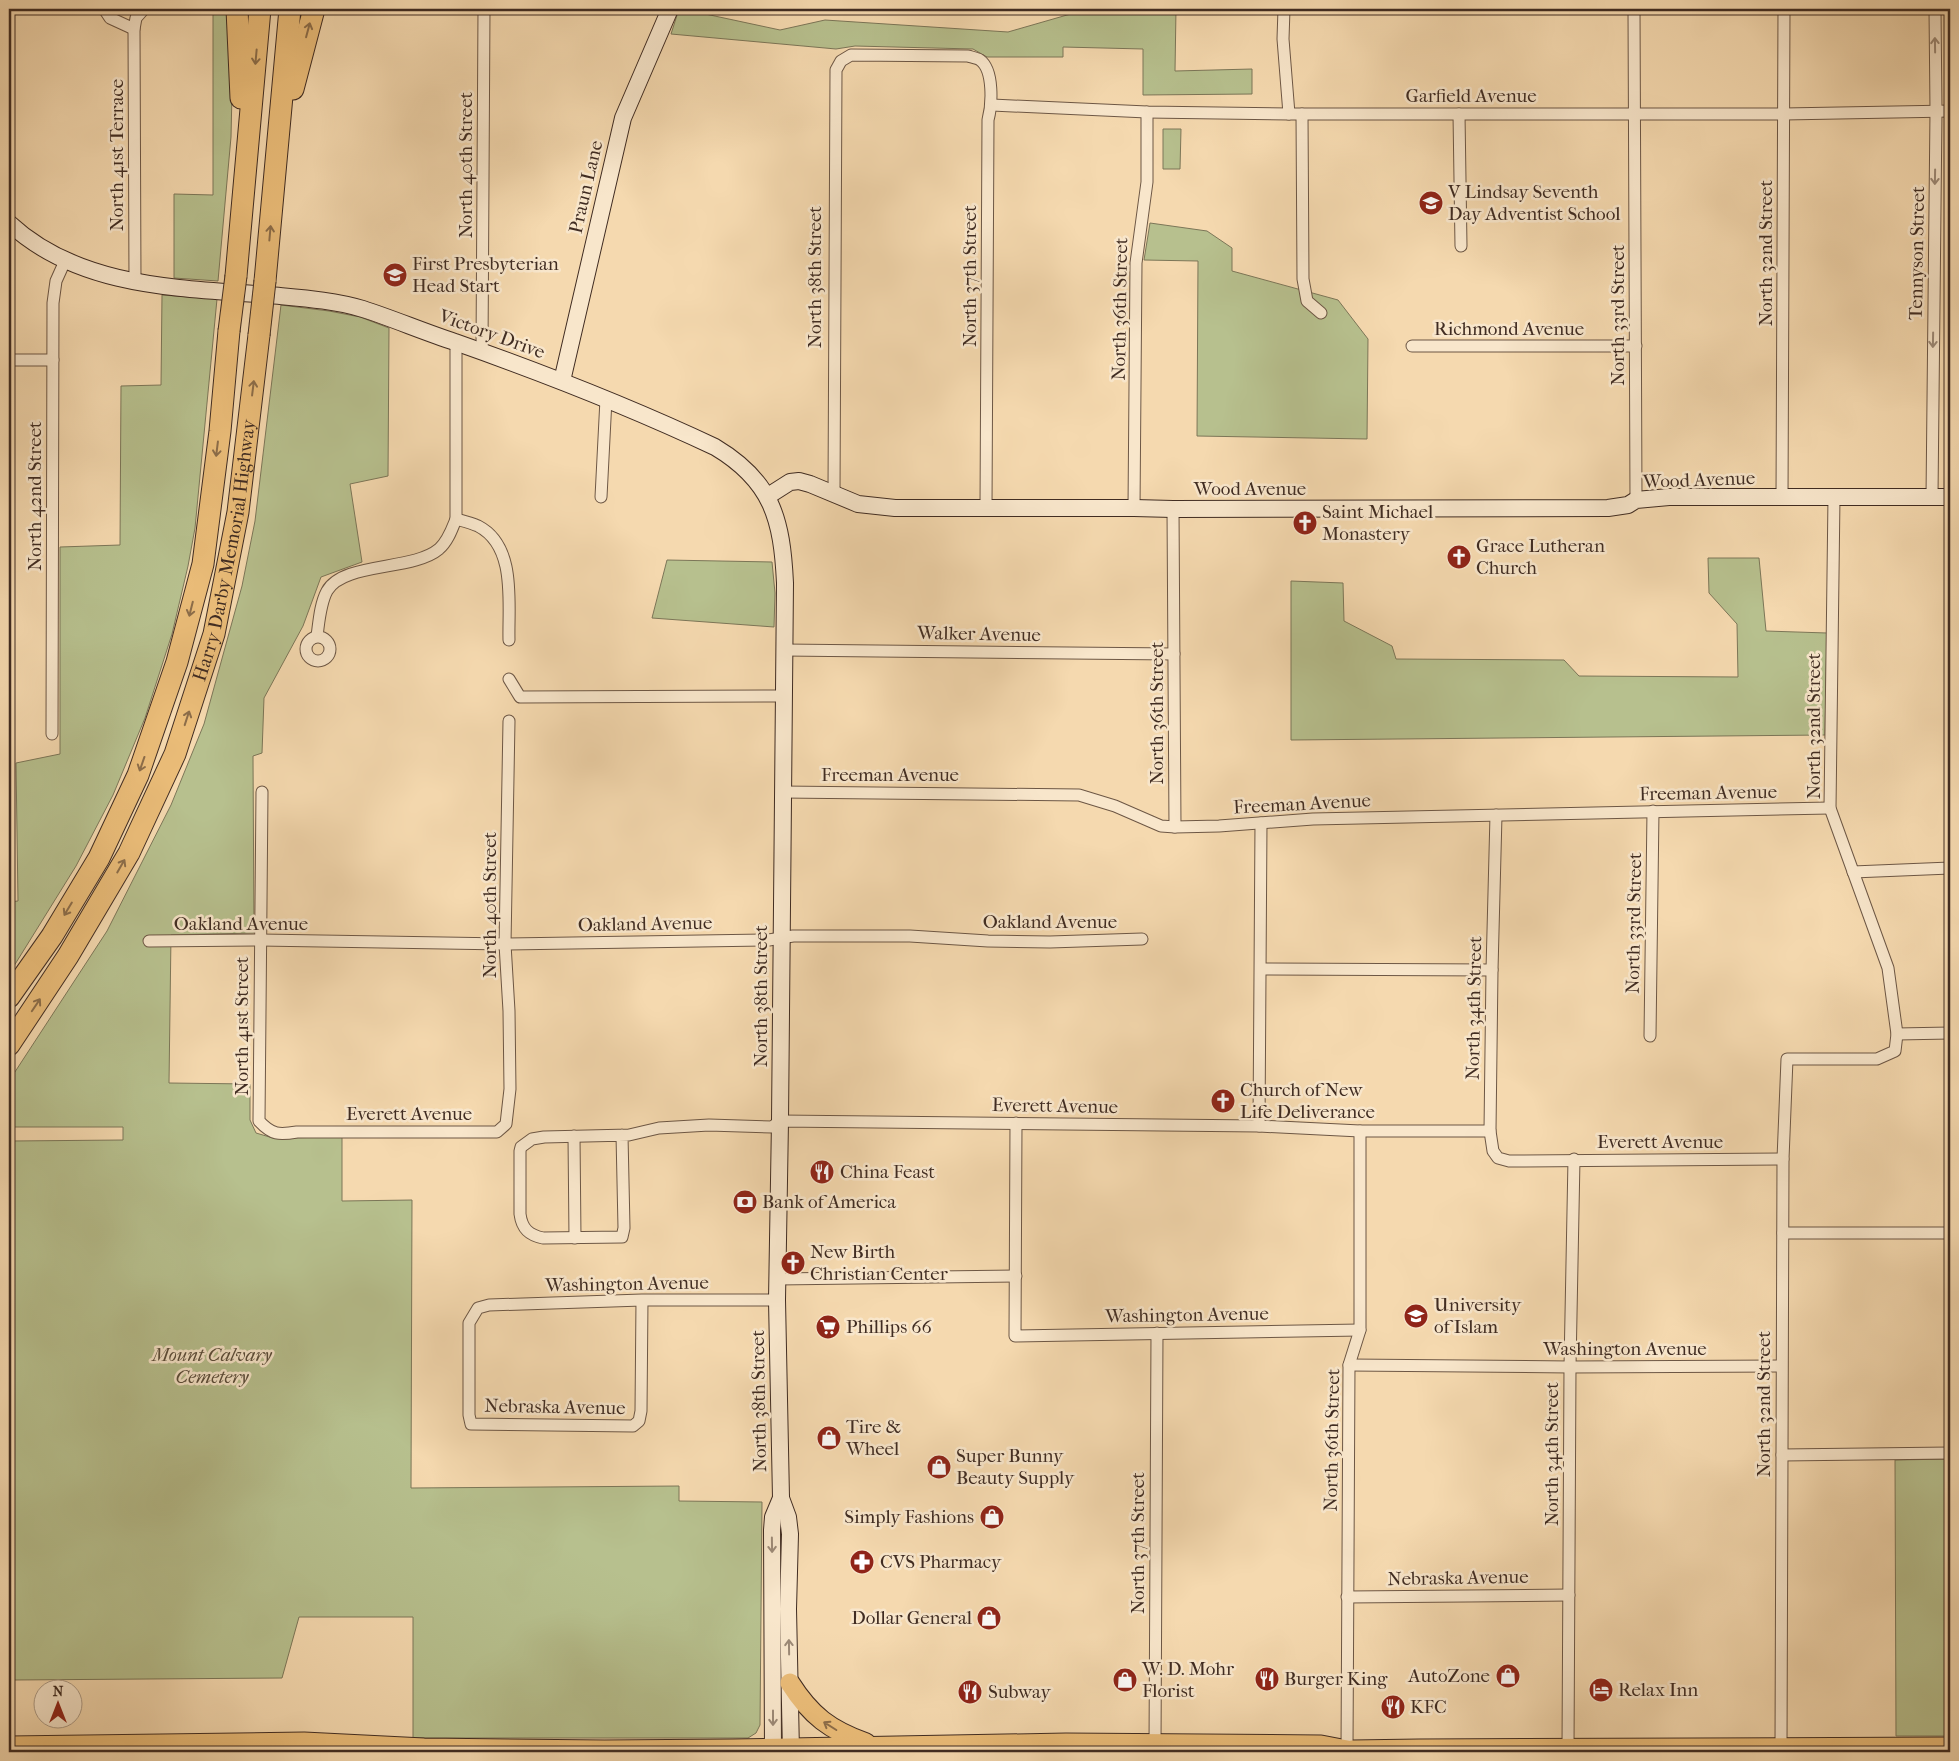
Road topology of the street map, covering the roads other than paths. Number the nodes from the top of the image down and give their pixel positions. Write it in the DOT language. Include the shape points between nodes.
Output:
graph roads {
  1 [pos="104,9"];
  2 [pos="144,9"];
  3 [pos="237,9"];
  4 [pos="260,9"];
  5 [pos="290,9"];
  6 [pos="314,9"];
  7 [pos="484,9"];
  8 [pos="670,9"];
  9 [pos="1284,9"];
  10 [pos="1634,9"];
  11 [pos="1784,9"];
  12 [pos="1935,9"];
  13 [pos="134,29"];
  14 [pos="841,61"];
  15 [pos="992,105"];
  16 [pos="1936,111"];
  17 [pos="1950,111"];
  18 [pos="1147,112"];
  19 [pos="1634,113"];
  20 [pos="1290,114"];
  21 [pos="1302,114"];
  22 [pos="1459,114"];
  23 [pos="1784,114"];
  24 [pos="278,145"];
  25 [pos="245,175"];
  26 [pos="9,224"];
  27 [pos="1461,246"];
  28 [pos="65,261"];
  29 [pos="135,282"];
  30 [pos="1321,313"];
  31 [pos="456,342"];
  32 [pos="1412,346"];
  33 [pos="1636,346"];
  34 [pos="482,351"];
  35 [pos="9,360"];
  36 [pos="53,360"];
  37 [pos="562,381"];
  38 [pos="606,399"];
  39 [pos="834,494"];
  40 [pos="768,496"];
  41 [pos="601,497"];
  42 [pos="1834,497"];
  43 [pos="1932,497"];
  44 [pos="1950,497"];
  45 [pos="1782,498"];
  46 [pos="1636,500"];
  47 [pos="986,507"];
  48 [pos="1134,508"];
  49 [pos="1173,510"];
  50 [pos="456,519"];
  51 [pos="317,636"];
  52 [pos="509,640"];
  53 [pos="784,650"];
  54 [pos="1174,654"];
  55 [pos="509,679"];
  56 [pos="784,696"];
  57 [pos="509,721"];
  58 [pos="52,734"];
  59 [pos="262,792"];
  60 [pos="782,792"];
  61 [pos="1830,808"];
  62 [pos="1653,811"];
  63 [pos="1496,815"];
  64 [pos="1261,823"];
  65 [pos="1175,827"];
  66 [pos="1950,868"];
  67 [pos="1853,872"];
  68 [pos="781,938"];
  69 [pos="1142,939"];
  70 [pos="260,940"];
  71 [pos="149,941"];
  72 [pos="505,944"];
  73 [pos="1262,969"];
  74 [pos="1492,970"];
  75 [pos="9,997"];
  76 [pos="1950,1033"];
  77 [pos="1897,1034"];
  78 [pos="1650,1036"];
  79 [pos="9,1045"];
  80 [pos="510,1090"];
  81 [pos="780,1121"];
  82 [pos="1016,1123"];
  83 [pos="1259,1126"];
  84 [pos="1360,1131"];
  85 [pos="1490,1131"];
  86 [pos="273,1133"];
  87 [pos="622,1135"];
  88 [pos="574,1136"];
  89 [pos="1574,1159"];
  90 [pos="1783,1159"];
  91 [pos="1538,1160"];
  92 [pos="1950,1232"];
  93 [pos="1783,1233"];
  94 [pos="575,1238"];
  95 [pos="1016,1276"];
  96 [pos="777,1279"];
  97 [pos="642,1300"];
  98 [pos="777,1300"];
  99 [pos="1360,1330"];
  100 [pos="1157,1333"];
  101 [pos="1350,1365"];
  102 [pos="1781,1366"];
  103 [pos="1570,1368"];
  104 [pos="471,1424"];
  105 [pos="1950,1453"];
  106 [pos="1782,1455"];
  107 [pos="781,1498"];
  108 [pos="1569,1595"];
  109 [pos="1347,1597"];
  110 [pos="790,1683"];
  111 [pos="9,1746"];
  112 [pos="875,1746"];
  113 [pos="1950,1747"];
  114 [pos="183,1748"];
  115 [pos="941,1748"];
  116 [pos="1155,1748"];
  117 [pos="1781,1748"];
  118 [pos="1568,1749"];
  119 [pos="782,1750"];
  120 [pos="1605,1750"];
  121 [pos="1693,1750"];
  122 [pos="1807,1750"];
  123 [pos="1344,1751"];
  1 -- 13 [label="street" via="110,18"];
  2 -- 13 [label="street, North 41st Terrace" via="136,18"];
  3 -- 25 [label="highway"];
  4 -- 25 [label="highway, Harry Darby Memorial Highway, one-way"];
  5 -- 24 [label="highway, Harry Darby Memorial Highway"];
  24 -- 6 [label="highway, one-way"];
  7 -- 34 [label="street, North 40th Street"];
  8 -- 37 [label="main road, Praun Lane" via="620,127"];
  9 -- 20 [label="street" via="1283,39"];
  10 -- 19 [label="street, North 33rd Street"];
  11 -- 23 [label="street, North 32nd Street"];
  16 -- 12 [label="street, Tennyson Street, one-way"];
  13 -- 29 [label="street, North 41st Terrace"];
  14 -- 15 [label="street, North 37th Street" via="851,54 968,56 980,61 985,68"];
  14 -- 39 [label="street, North 38th Street" via="836,70"];
  15 -- 18 [label="street, Garfield Avenue"];
  15 -- 47 [label="street, North 37th Street" via="988,120"];
  16 -- 17 [label="street, Garfield Avenue"];
  16 -- 23 [label="street, Garfield Avenue"];
  16 -- 43 [label="street, Tennyson Street, one-way"];
  18 -- 20 [label="street, Garfield Avenue"];
  18 -- 48 [label="street, North 36th Street" via="1147,182 1136,257"];
  19 -- 22 [label="street, Garfield Avenue"];
  19 -- 23 [label="street, Garfield Avenue"];
  19 -- 33 [label="street, North 33rd Street"];
  20 -- 21 [label="street, Garfield Avenue"];
  21 -- 22 [label="street, Garfield Avenue"];
  21 -- 30 [label="street" via="1303,279 1307,301"];
  22 -- 27 [label="street"];
  23 -- 45 [label="street, North 32nd Street"];
  79 -- 24 [label="highway, Harry Darby Memorial Highway, one-way, bridge" via="68,956 129,852 176,754 216,625 238,512"];
  25 -- 75 [label="highway, Harry Darby Memorial Highway, one-way, bridge" via="220,431 203,564 177,662 138,776 99,858 52,936"];
  26 -- 28 [label="main road, Victory Drive" via="24,237"];
  28 -- 29 [label="main road, Victory Drive" via="102,275"];
  28 -- 36 [label="street, North 42nd Street" via="56,281 53,303"];
  29 -- 31 [label="main road, Victory Drive" via="333,302 363,309"];
  31 -- 34 [label="main road, Victory Drive"];
  31 -- 50 [label="street"];
  32 -- 33 [label="street, Richmond Avenue"];
  33 -- 46 [label="street, North 33rd Street"];
  34 -- 37 [label="main road, Victory Drive"];
  35 -- 36 [label="street"];
  36 -- 58 [label="street, North 42nd Street"];
  37 -- 38 [label="main road, Victory Drive"];
  38 -- 40 [label="main road, Victory Drive" via="731,456"];
  38 -- 41 [label="street"];
  39 -- 40 [label="main road, Wood Avenue" via="799,481 790,482"];
  39 -- 47 [label="main road, Wood Avenue" via="858,504 879,507"];
  40 -- 53 [label="main road, North 38th Street" via="784,555"];
  42 -- 43 [label="main road, Wood Avenue"];
  42 -- 45 [label="main road, Wood Avenue"];
  42 -- 61 [label="street, North 32nd Street"];
  43 -- 44 [label="main road, Wood Avenue"];
  45 -- 46 [label="main road, Wood Avenue" via="1669,497"];
  46 -- 49 [label="main road, Wood Avenue" via="1628,505 1608,508"];
  47 -- 48 [label="main road, Wood Avenue"];
  48 -- 49 [label="main road, Wood Avenue"];
  49 -- 54 [label="street, North 36th Street"];
  50 -- 51 [label="street" via="440,548 425,558 339,579 327,590"];
  50 -- 52 [label="street" via="478,526 493,537 503,553 508,569"];
  53 -- 54 [label="street, Walker Avenue"];
  53 -- 56 [label="main road, North 38th Street"];
  54 -- 65 [label="street, North 36th Street"];
  55 -- 56 [label="street" via="520,697"];
  56 -- 60 [label="main road, North 38th Street"];
  57 -- 72 [label="street, North 40th Street"];
  59 -- 70 [label="street, North 41st Street"];
  60 -- 65 [label="street, Freeman Avenue" via="1078,795 1116,806 1160,826"];
  60 -- 68 [label="main road, North 38th Street"];
  61 -- 62 [label="street, Freeman Avenue"];
  61 -- 67 [label="street, North 32nd Street"];
  62 -- 63 [label="street, Freeman Avenue"];
  62 -- 78 [label="street, North 33rd Street"];
  63 -- 64 [label="street, Freeman Avenue"];
  63 -- 74 [label="street, North 34th Street"];
  64 -- 65 [label="street, Freeman Avenue"];
  64 -- 73 [label="street"];
  66 -- 67 [label="street"];
  67 -- 77 [label="street, North 32nd Street" via="1888,968"];
  68 -- 69 [label="street, Oakland Avenue" via="910,936 1050,942"];
  68 -- 72 [label="street, Oakland Avenue"];
  68 -- 81 [label="main road, North 38th Street"];
  70 -- 71 [label="street, Oakland Avenue"];
  70 -- 72 [label="street, Oakland Avenue"];
  70 -- 86 [label="street, North 41st Street" via="259,1122"];
  72 -- 80 [label="street, North 40th Street"];
  73 -- 74 [label="street"];
  73 -- 83 [label="street"];
  74 -- 85 [label="street, North 34th Street"];
  76 -- 77 [label="street"];
  77 -- 90 [label="street, North 32nd Street" via="1895,1051 1877,1059 1787,1059"];
  80 -- 86 [label="street, Everett Avenue" via="506,1124 497,1132"];
  81 -- 82 [label="street, Everett Avenue"];
  81 -- 87 [label="street, Everett Avenue" via="772,1127 709,1125 659,1128"];
  81 -- 96 [label="main road, North 38th Street"];
  82 -- 83 [label="street, Everett Avenue"];
  82 -- 95 [label="street"];
  83 -- 84 [label="street, Everett Avenue"];
  84 -- 85 [label="street, Everett Avenue"];
  84 -- 99 [label="street, North 36th Street"];
  85 -- 91 [label="street, North 34th Street" via="1493,1150 1498,1158"];
  87 -- 88 [label="street, Everett Avenue"];
  87 -- 94 [label="street, Everett Avenue" via="622,1237"];
  88 -- 94 [label="street"];
  88 -- 94 [label="street, Everett Avenue" via="532,1139 521,1147 520,1214 521,1224 534,1236"];
  89 -- 90 [label="street, Everett Avenue"];
  89 -- 91 [label="street, Everett Avenue"];
  89 -- 103 [label="street, North 34th Street"];
  90 -- 93 [label="street, North 32nd Street"];
  92 -- 93 [label="street"];
  93 -- 102 [label="street, North 32nd Street"];
  95 -- 96 [label="street"];
  95 -- 100 [label="street, Washington Avenue" via="1015,1336"];
  96 -- 98 [label="main road, North 38th Street"];
  97 -- 98 [label="street, Washington Avenue"];
  97 -- 104 [label="street, Washington Avenue" via="488,1305 478,1308 469,1323"];
  97 -- 104 [label="street, Nebraska Avenue" via="641,1411 633,1426"];
  98 -- 107 [label="main road, North 38th Street"];
  99 -- 100 [label="street, Washington Avenue"];
  99 -- 101 [label="street, North 36th Street"];
  100 -- 116 [label="street, North 37th Street"];
  101 -- 103 [label="street, Washington Avenue"];
  101 -- 109 [label="street, North 36th Street"];
  102 -- 103 [label="street, Washington Avenue"];
  102 -- 106 [label="street, North 32nd Street"];
  103 -- 108 [label="street, North 34th Street"];
  105 -- 106 [label="street"];
  106 -- 117 [label="street, North 32nd Street"];
  110 -- 107 [label="main road, North 38th Street, one-way" via="790,1534"];
  107 -- 119 [label="main road, North 38th Street, one-way" via="772,1530"];
  108 -- 109 [label="street, Nebraska Avenue"];
  108 -- 118 [label="street, North 34th Street"];
  109 -- 123 [label="street, North 36th Street"];
  112 -- 110 [label="main road, one-way" via="821,1721"];
  110 -- 119 [label="main road, North 38th Street"];
  111 -- 114 [label="main road"];
  112 -- 115 [label="main road"];
  112 -- 119 [label="main road"];
  113 -- 122 [label="main road"];
  114 -- 119 [label="main road" via="304,1742 433,1748"];
  115 -- 116 [label="main road"];
  116 -- 123 [label="main road" via="1321,1745"];
  117 -- 121 [label="main road"];
  117 -- 122 [label="main road"];
  118 -- 120 [label="main road"];
  118 -- 123 [label="main road"];
  120 -- 121 [label="main road"];
}
